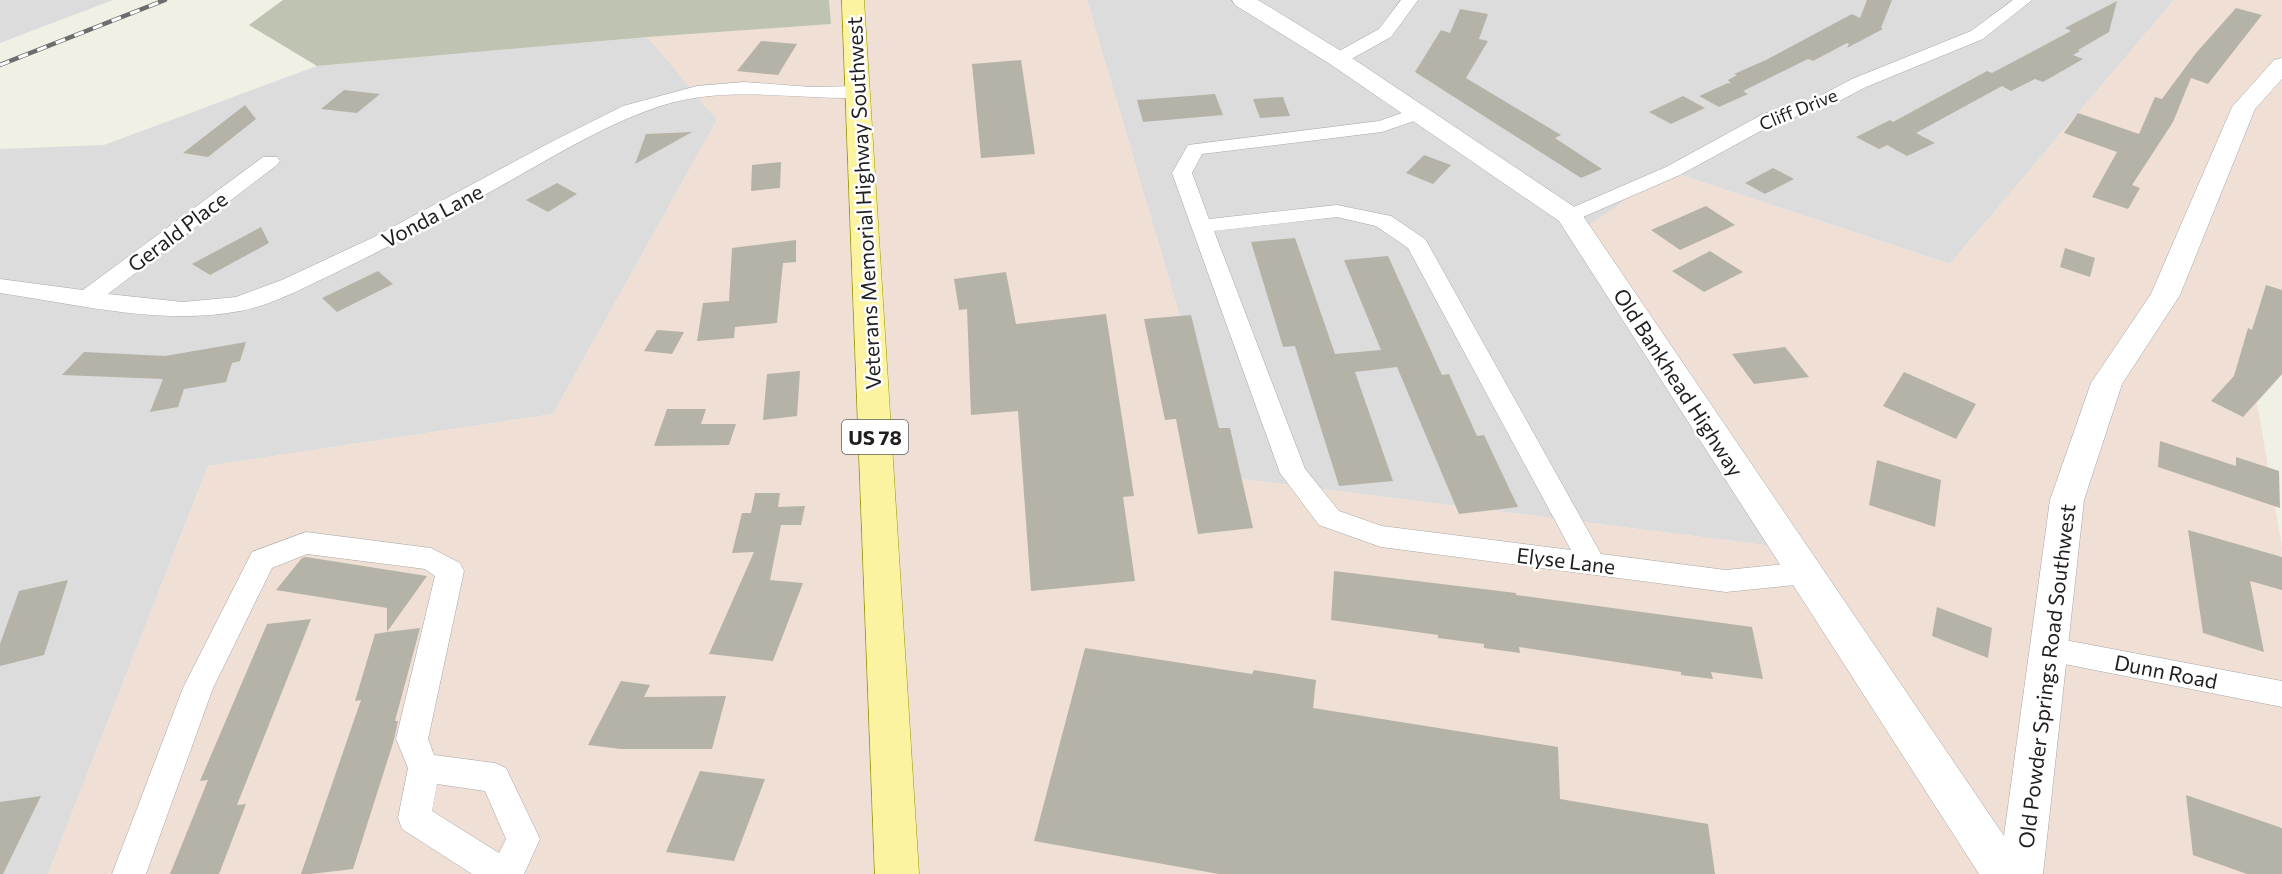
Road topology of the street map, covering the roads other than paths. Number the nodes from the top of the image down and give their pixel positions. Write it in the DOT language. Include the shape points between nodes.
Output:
graph roads {
  1 [pos="852,0"];
  2 [pos="1243,0"];
  3 [pos="1410,0"];
  4 [pos="2024,0"];
  5 [pos="1338,59"];
  6 [pos="2282,65"];
  7 [pos="858,92"];
  8 [pos="1419,113"];
  9 [pos="270,161"];
  10 [pos="1569,216"];
  11 [pos="1201,226"];
  12 [pos="0,286"];
  13 [pos="85,300"];
  14 [pos="1592,563"];
  15 [pos="1805,573"];
  16 [pos="2049,649"];
  17 [pos="2282,694"];
  18 [pos="424,768"];
  19 [pos="129,874"];
  20 [pos="502,874"];
  21 [pos="507,874"];
  22 [pos="897,874"];
  23 [pos="2004,874"];
  24 [pos="2021,874"];
  1 -- 7 [label="main road, Veterans Memorial Highway Southwest / US 78"];
  2 -- 5 [label="street, Old Bankhead Highway"];
  3 -- 5 [label="street" via="1385,33"];
  4 -- 10 [label="street, Cliff Drive" via="1977,35 1859,82 1819,104 1770,118 1673,171"];
  5 -- 8 [label="street, Old Bankhead Highway"];
  6 -- 16 [label="street, Old Powder Springs Road Southwest" via="2244,107 2165,295 2107,382 2067,500"];
  7 -- 13 [label="street, Vonda Lane" via="744,88 697,92 630,110 382,242 239,304 183,309"];
  7 -- 22 [label="main road, Veterans Memorial Highway Southwest / US 78"];
  8 -- 10 [label="street, Old Bankhead Highway"];
  8 -- 11 [label="street" via="1382,126 1195,149 1182,173"];
  9 -- 13 [label="street, Gerald Place"];
  10 -- 15 [label="street, Old Bankhead Highway"];
  11 -- 14 [label="street, Elyse Lane" via="1293,473 1329,518 1381,536"];
  11 -- 14 [label="street" via="1337,211 1383,221 1418,244"];
  12 -- 13 [label="street, Vonda Lane"];
  14 -- 15 [label="street, Elyse Lane" via="1726,581"];
  15 -- 23 [label="street, Old Bankhead Highway"];
  16 -- 17 [label="street, Dunn Road"];
  16 -- 24 [label="street, Old Powder Springs Road Southwest"];
  18 -- 19 [label="street" via="412,739 450,571 431,559 306,543 262,560 198,688"];
  18 -- 20 [label="street" via="414,818"];
  18 -- 21 [label="street" via="495,778 523,839"];
}
